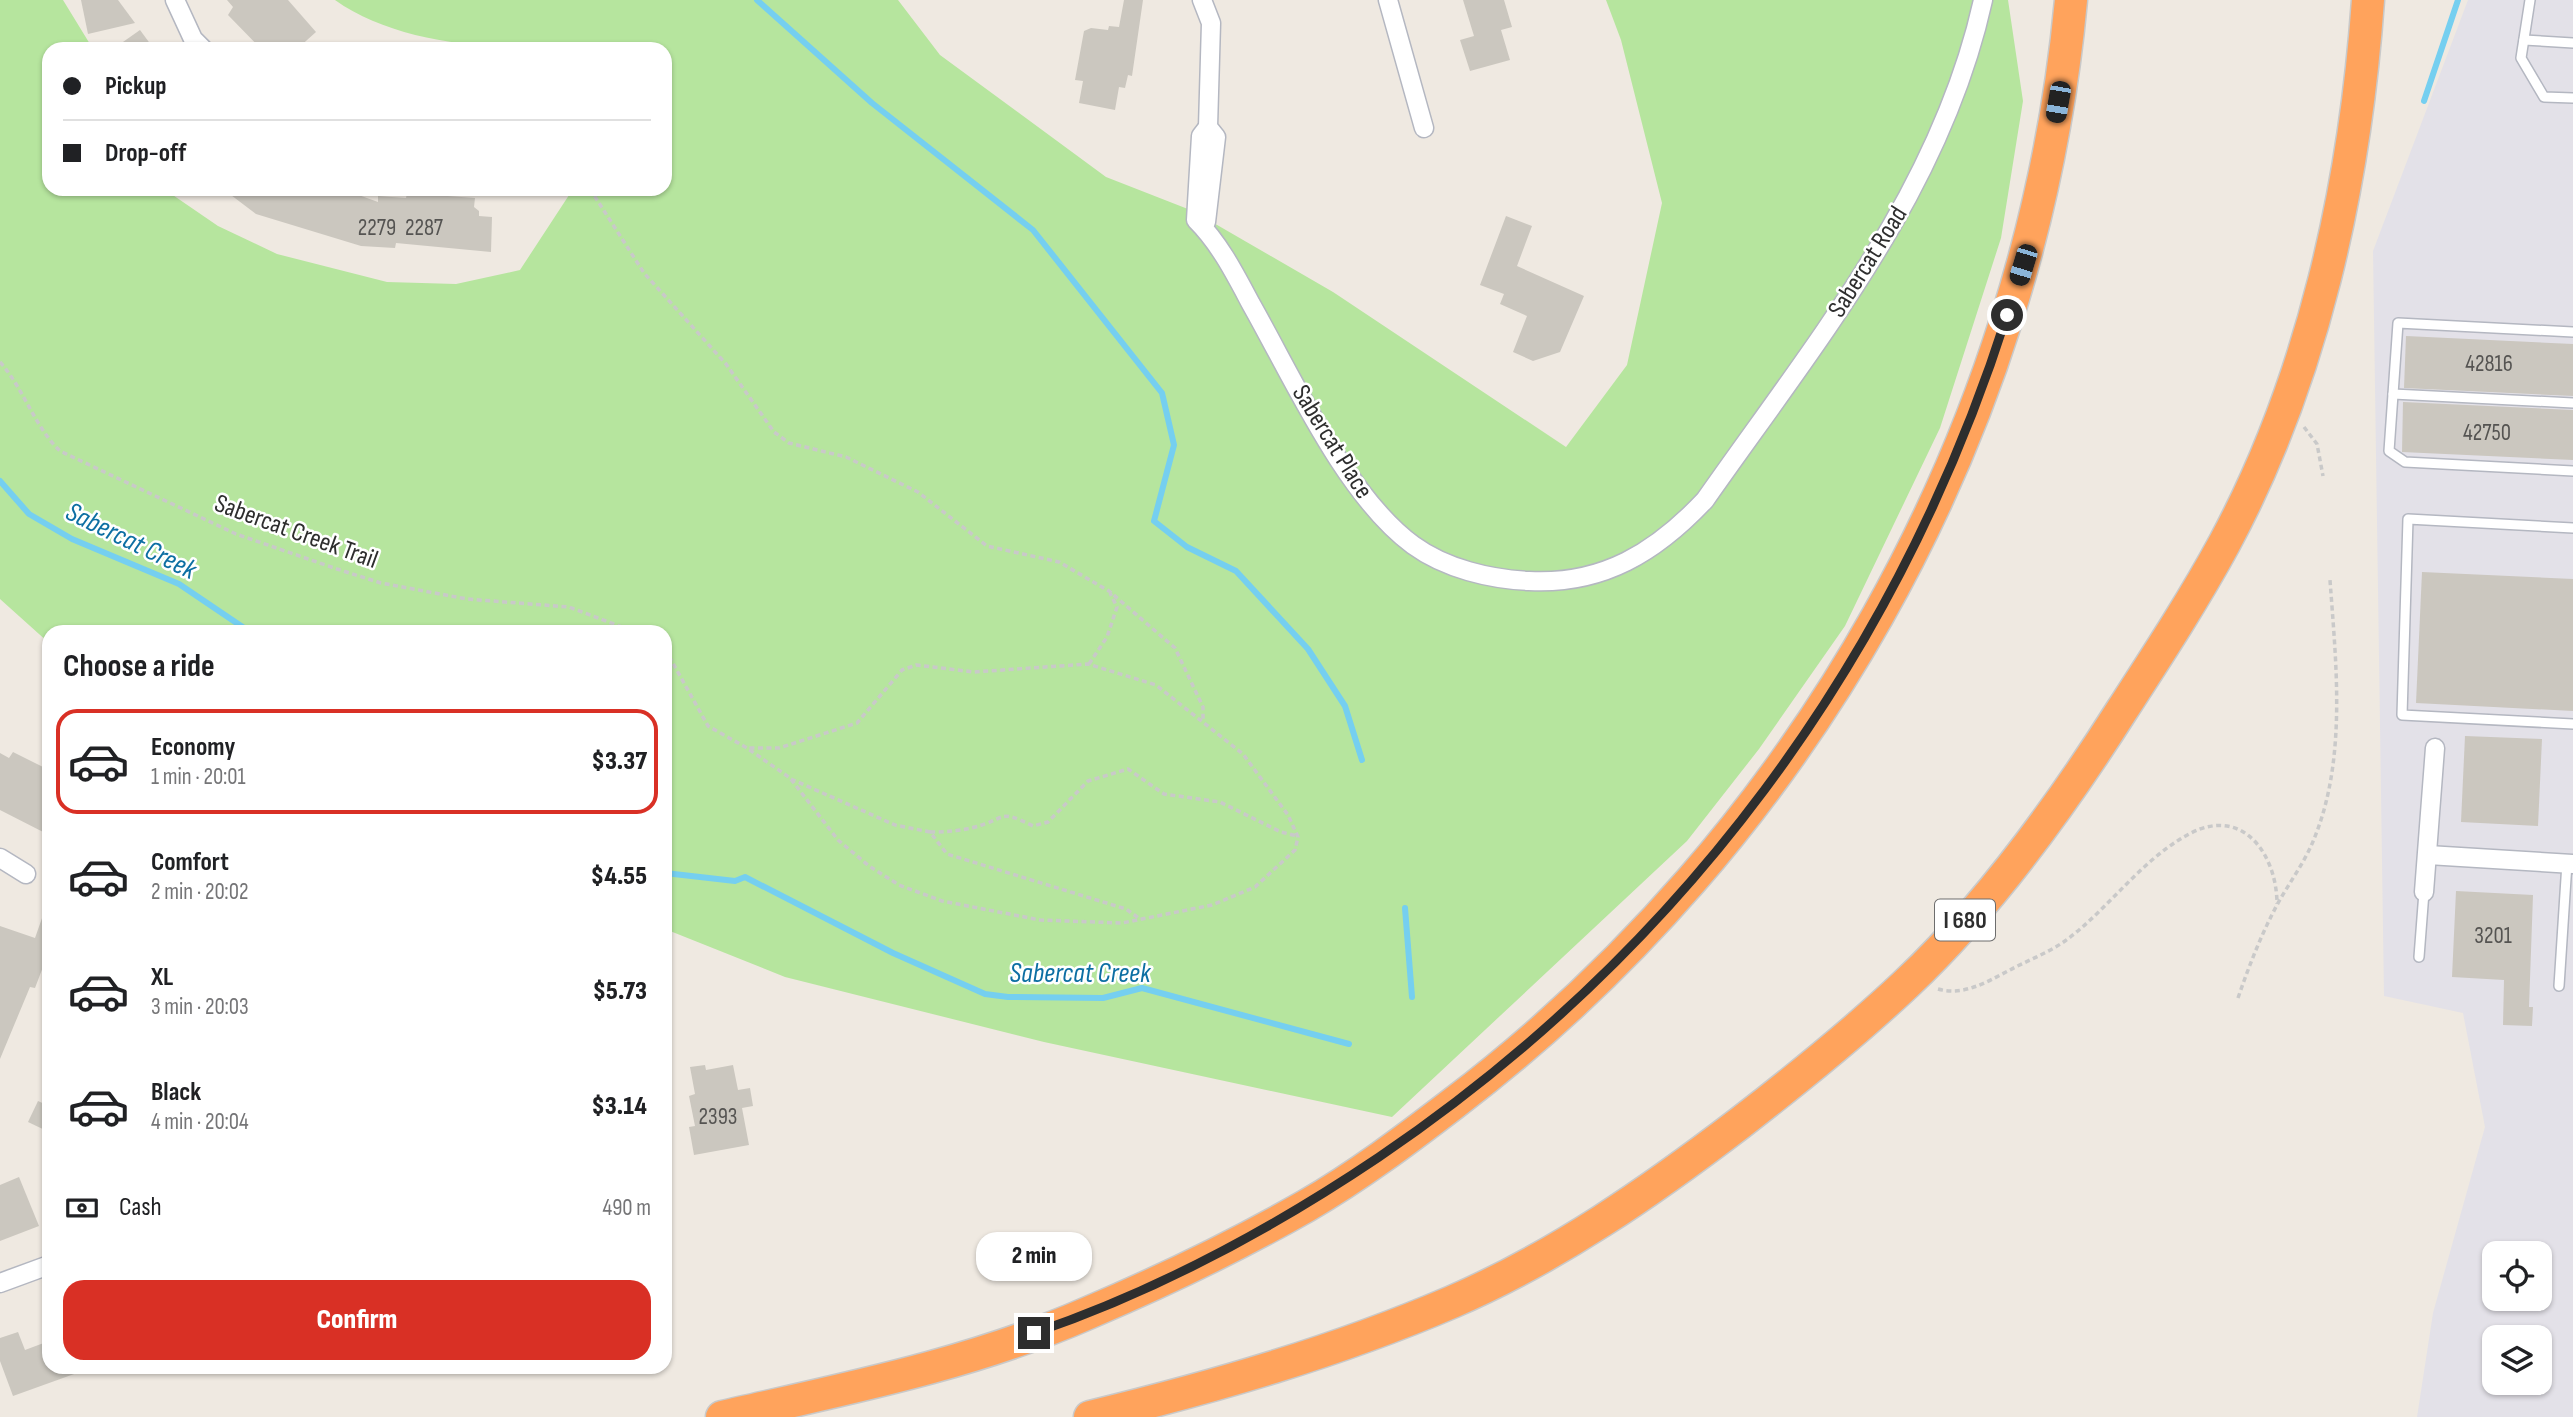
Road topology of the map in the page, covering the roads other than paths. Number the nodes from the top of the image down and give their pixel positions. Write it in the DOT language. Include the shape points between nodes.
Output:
graph roads {
  1 [pos="175,0"];
  2 [pos="1202,0"];
  3 [pos="1388,0"];
  4 [pos="1983,0"];
  5 [pos="2071,0"];
  6 [pos="2368,0"];
  7 [pos="2529,0"];
  8 [pos="2524,40"];
  9 [pos="196,42"];
  10 [pos="2573,43"];
  11 [pos="2573,99"];
  12 [pos="1424,128"];
  13 [pos="2573,332"];
  14 [pos="2393,394"];
  15 [pos="2573,403"];
  16 [pos="2573,471"];
  17 [pos="1705,500"];
  18 [pos="2573,528"];
  19 [pos="2573,724"];
  20 [pos="2435,748"];
  21 [pos="2427,855"];
  22 [pos="0,858"];
  23 [pos="2570,864"];
  24 [pos="26,874"];
  25 [pos="2424,892"];
  26 [pos="2419,957"];
  27 [pos="2559,986"];
  28 [pos="42,1268"];
  29 [pos="0,1283"];
  30 [pos="722,1417"];
  31 [pos="1090,1417"];
  1 -- 9 [label="street"];
  2 -- 17 [label="street, Sabercat Place" via="1211,23 1208,127 1216,137 1201,225 1224,256 1344,467 1375,511 1414,546 1456,568 1505,580 1552,582 1601,573 1640,556 1676,531"];
  3 -- 12 [label="street"];
  4 -- 17 [label="street, Sabercat Road" via="1956,95 1887,237"];
  5 -- 30 [label="highway" via="2049,155 2023,265 1991,365 1912,553 1857,653 1782,769 1689,886 1611,970 1521,1052 1418,1130 1310,1203 1196,1264 1083,1316 961,1358"];
  6 -- 31 [label="highway, I 680" via="2362,86 2342,199 2286,403 2225,542 2088,764 2005,875 1909,981 1812,1067 1700,1154 1588,1231 1456,1300 1300,1362"];
  7 -- 8 [label="lane"];
  8 -- 10 [label="lane"];
  8 -- 11 [label="lane" via="2521,58 2544,97"];
  13 -- 14 [label="lane" via="2398,323"];
  14 -- 15 [label="lane"];
  14 -- 16 [label="lane" via="2389,451 2405,462"];
  18 -- 19 [label="lane" via="2408,519 2402,715"];
  20 -- 21 [label="street"];
  21 -- 23 [label="street"];
  21 -- 25 [label="street"];
  22 -- 24 [label="street"];
  23 -- 27 [label="lane"];
  25 -- 26 [label="lane"];
  28 -- 29 [label="street"];
}
